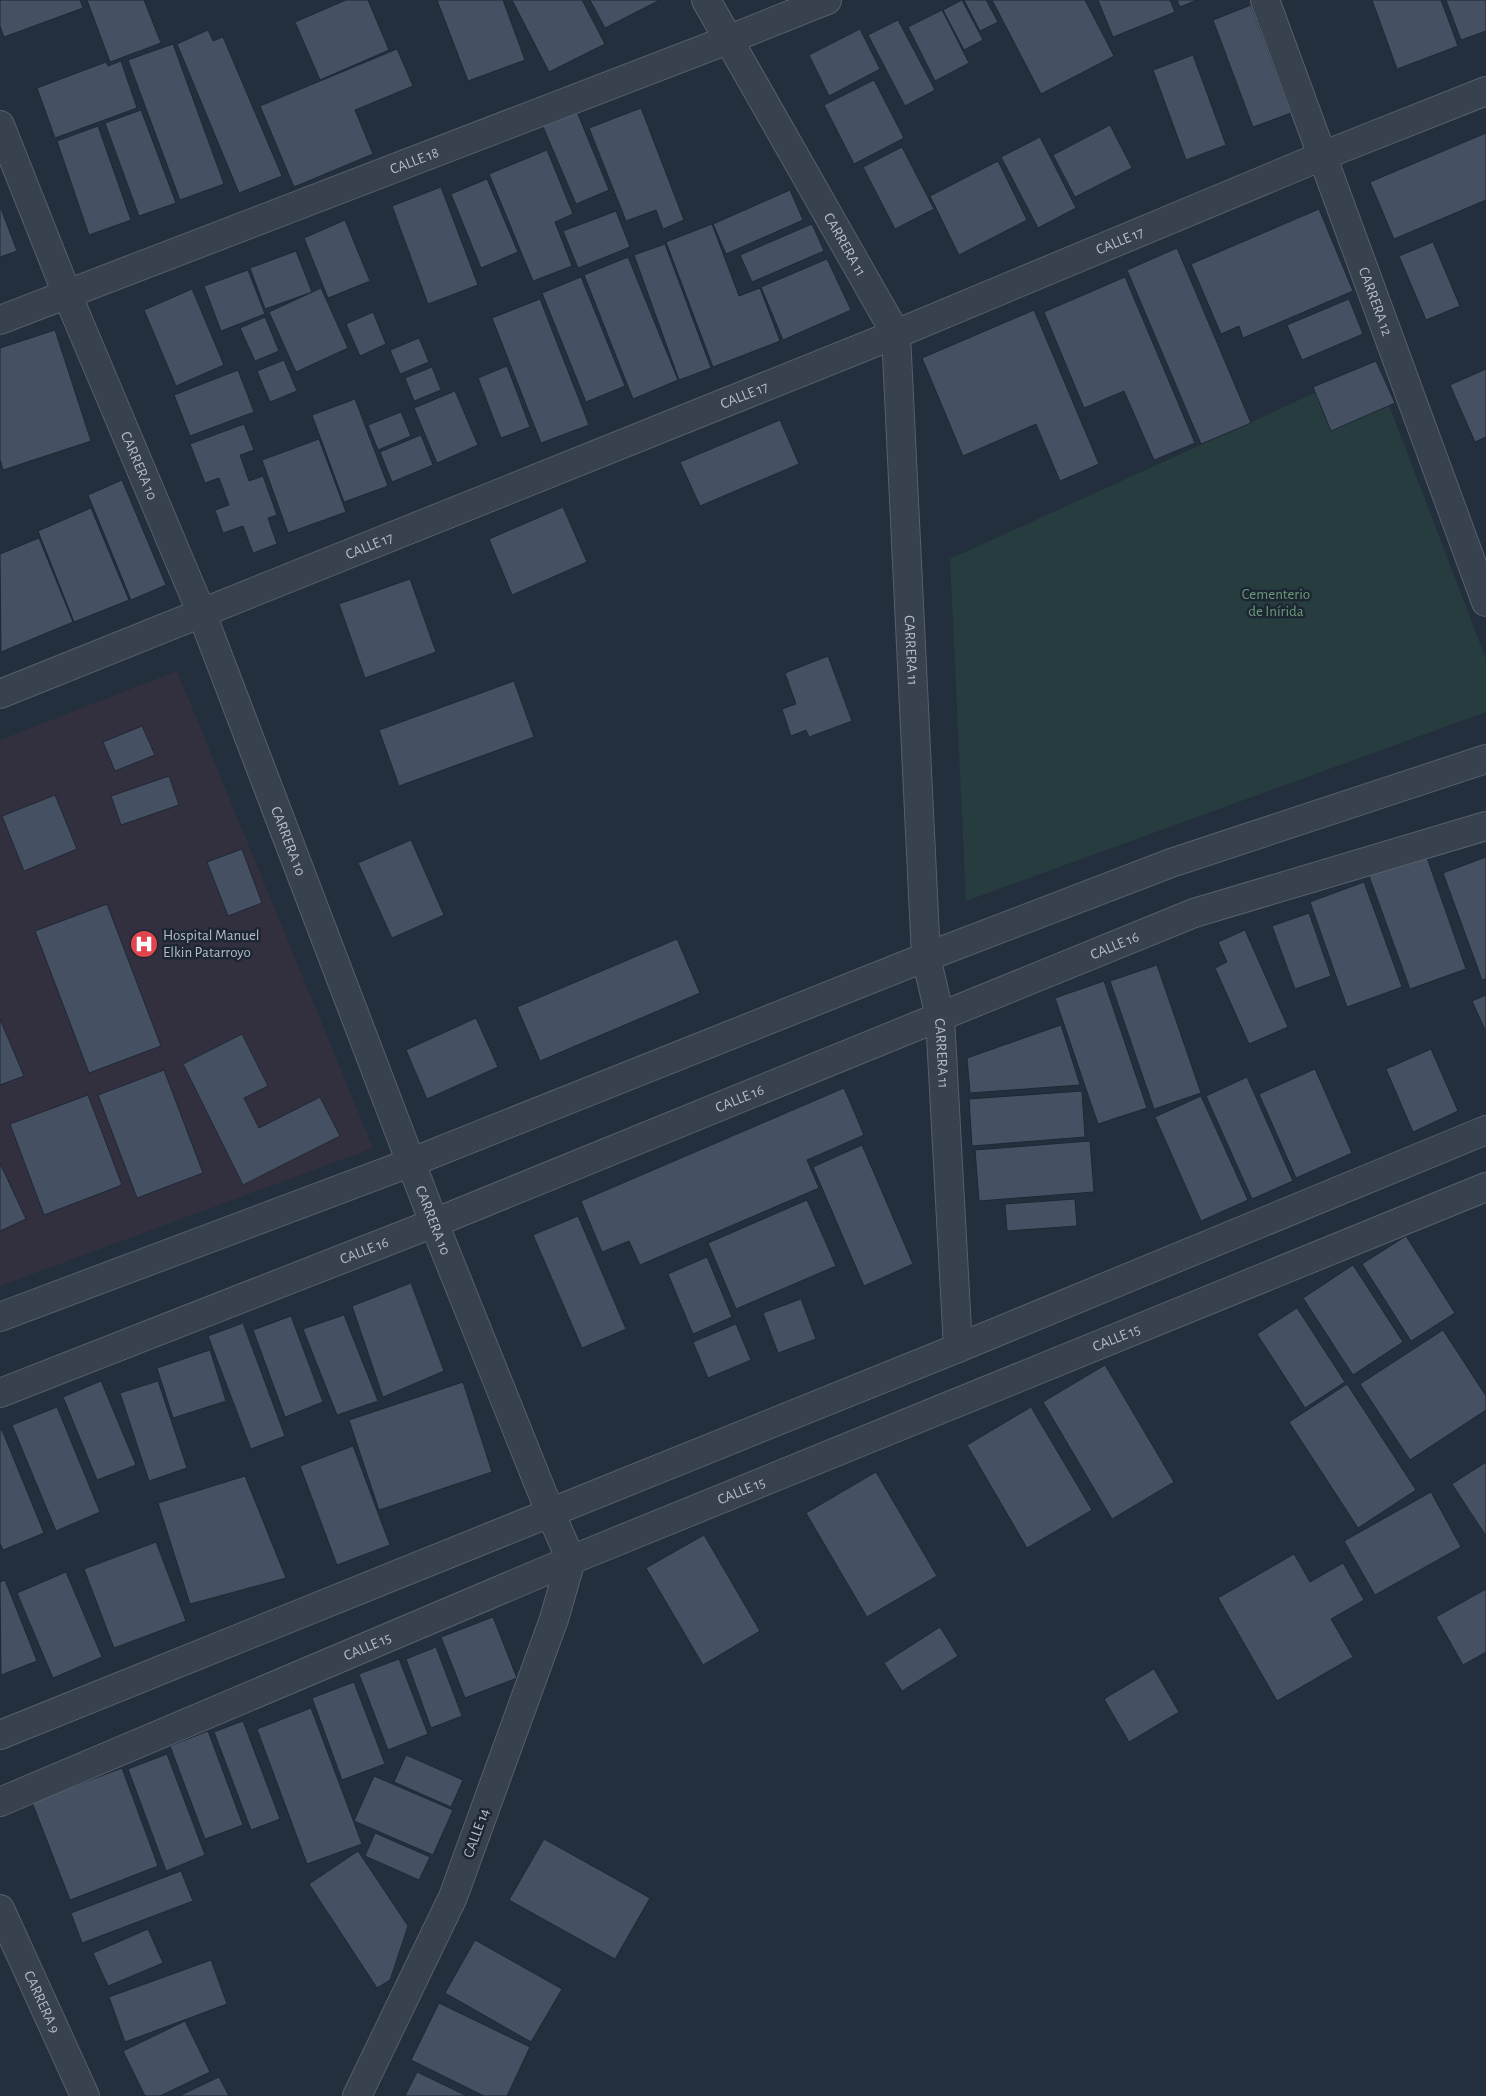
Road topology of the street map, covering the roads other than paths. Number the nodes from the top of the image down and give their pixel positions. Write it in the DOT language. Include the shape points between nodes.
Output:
graph roads {
  1 [pos="706,0"];
  2 [pos="827,0"];
  3 [pos="1265,0"];
  4 [pos="730,39"];
  5 [pos="1486,90"];
  6 [pos="0,125"];
  7 [pos="1322,156"];
  8 [pos="67,294"];
  9 [pos="0,320"];
  10 [pos="896,334"];
  11 [pos="1486,602"];
  12 [pos="202,614"];
  13 [pos="0,694"];
  14 [pos="1486,759"];
  15 [pos="1486,826"];
  16 [pos="926,957"];
  17 [pos="940,1017"];
  18 [pos="1486,1130"];
  19 [pos="412,1162"];
  20 [pos="1486,1187"];
  21 [pos="434,1223"];
  22 [pos="0,1316"];
  23 [pos="958,1348"];
  24 [pos="0,1393"];
  25 [pos="550,1512"];
  26 [pos="571,1560"];
  27 [pos="0,1735"];
  28 [pos="0,1802"];
  29 [pos="0,1909"];
  30 [pos="82,2095"];
  31 [pos="357,2096"];
  1 -- 4 [label="street, CARRERA 11"];
  2 -- 4 [label="street, CALLE 18"];
  3 -- 7 [label="street, CARRERA 12"];
  4 -- 8 [label="street, CALLE 18"];
  4 -- 10 [label="street, CARRERA 11"];
  5 -- 7 [label="street, CALLE 17"];
  6 -- 8 [label="street, CARRERA 10"];
  7 -- 10 [label="street, CALLE 17"];
  7 -- 11 [label="street, CARRERA 12"];
  8 -- 9 [label="street, CALLE 18"];
  8 -- 12 [label="street, CARRERA 10"];
  10 -- 12 [label="street, CALLE 17"];
  10 -- 16 [label="street, CARRERA 11"];
  12 -- 13 [label="street, CALLE 17"];
  12 -- 19 [label="street, CARRERA 10"];
  14 -- 16 [label="street" via="1172,863"];
  15 -- 17 [label="street, CALLE 16" via="1194,914"];
  16 -- 17 [label="street, CARRERA 11"];
  16 -- 19 [label="street"];
  17 -- 21 [label="street, CALLE 16"];
  17 -- 23 [label="street, CARRERA 11"];
  18 -- 23 [label="street"];
  19 -- 21 [label="street, CARRERA 10"];
  19 -- 22 [label="street"];
  20 -- 26 [label="street, CALLE 15"];
  21 -- 24 [label="street, CALLE 16"];
  21 -- 25 [label="street, CARRERA 10"];
  23 -- 25 [label="street"];
  25 -- 26 [label="street, CARRERA 10"];
  25 -- 27 [label="street"];
  26 -- 28 [label="street, CALLE 15"];
  26 -- 31 [label="street, CALLE 14" via="554,1619 453,1897"];
  29 -- 30 [label="street, CARRERA 9"];
}
